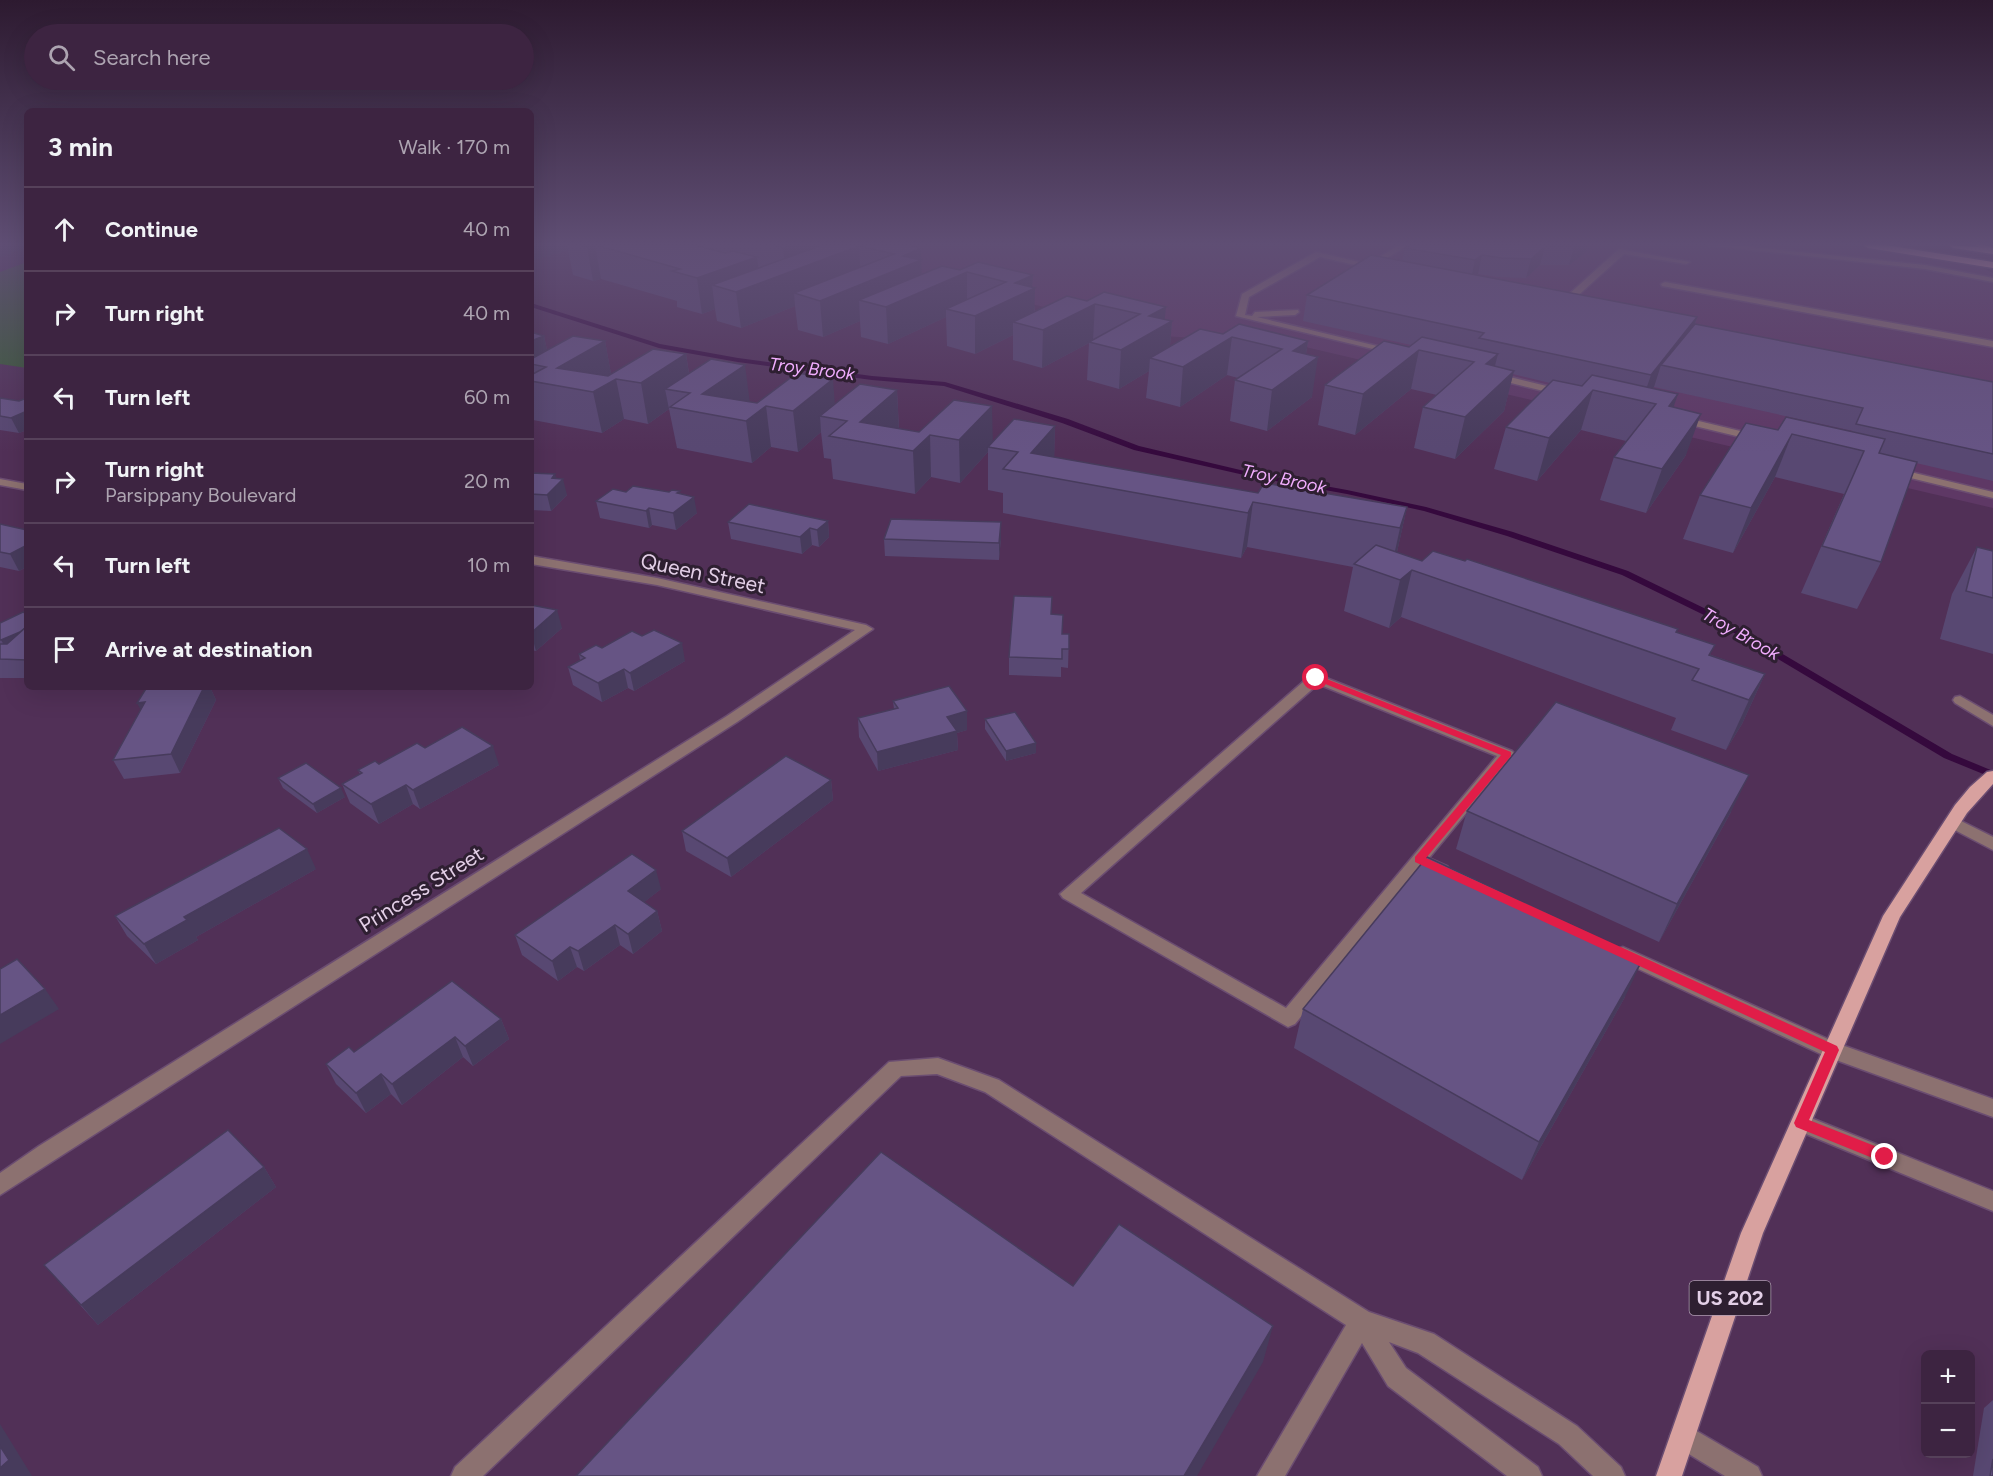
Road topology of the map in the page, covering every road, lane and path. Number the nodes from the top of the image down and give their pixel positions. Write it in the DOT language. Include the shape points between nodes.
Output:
graph roads {
  1 [pos="1269,314"];
  2 [pos="1828,314"];
  3 [pos="1240,316"];
  4 [pos="1993,344"];
  5 [pos="1402,354"];
  6 [pos="1483,374"];
  7 [pos="1576,396"];
  8 [pos="1670,417"];
  9 [pos="1763,439"];
  10 [pos="1880,467"];
  11 [pos="0,482"];
  12 [pos="24,486"];
  13 [pos="1993,495"];
  14 [pos="534,561"];
  15 [pos="866,629"];
  16 [pos="1960,699"];
  17 [pos="1993,722"];
  18 [pos="1993,776"];
  19 [pos="1953,822"];
  20 [pos="1993,844"];
  21 [pos="1418,860"];
  22 [pos="1451,875"];
  23 [pos="1604,945"];
  24 [pos="1832,1050"];
  25 [pos="1993,1108"];
  26 [pos="1801,1123"];
  27 [pos="0,1185"];
  28 [pos="1993,1202"];
  29 [pos="1362,1321"];
  30 [pos="1683,1436"];
  31 [pos="464,1476"];
  32 [pos="1270,1476"];
  33 [pos="1528,1476"];
  34 [pos="1612,1476"];
  35 [pos="1669,1476"];
  36 [pos="1749,1476"];
  1 -- 3 [label="street"];
  2 -- 4 [label="street"];
  3 -- 5 [label="street"];
  6 -- 7 [label="street"];
  8 -- 9 [label="street"];
  10 -- 13 [label="street"];
  11 -- 12 [label="street"];
  14 -- 15 [label="street, Queen Street" via="663,584"];
  15 -- 27 [label="street, Princess Street" via="732,719"];
  16 -- 17 [label="street"];
  18 -- 19 [label="main road, US 202"];
  19 -- 20 [label="street"];
  19 -- 24 [label="main road, US 202" via="1892,916"];
  21 -- 21 [label="street" via="1507,754 1316,678 1069,894 1288,1019"];
  21 -- 22 [label="street"];
  23 -- 24 [label="street"];
  24 -- 25 [label="street"];
  24 -- 26 [label="main road, US 202"];
  26 -- 28 [label="street"];
  26 -- 30 [label="main road, US 202" via="1752,1233"];
  29 -- 31 [label="street" via="992,1086 938,1066 896,1068"];
  29 -- 32 [label="street"];
  29 -- 33 [label="street" via="1397,1377"];
  29 -- 34 [label="street" via="1425,1343 1569,1436"];
  30 -- 35 [label="main road, US 202"];
  30 -- 36 [label="street"];
}
